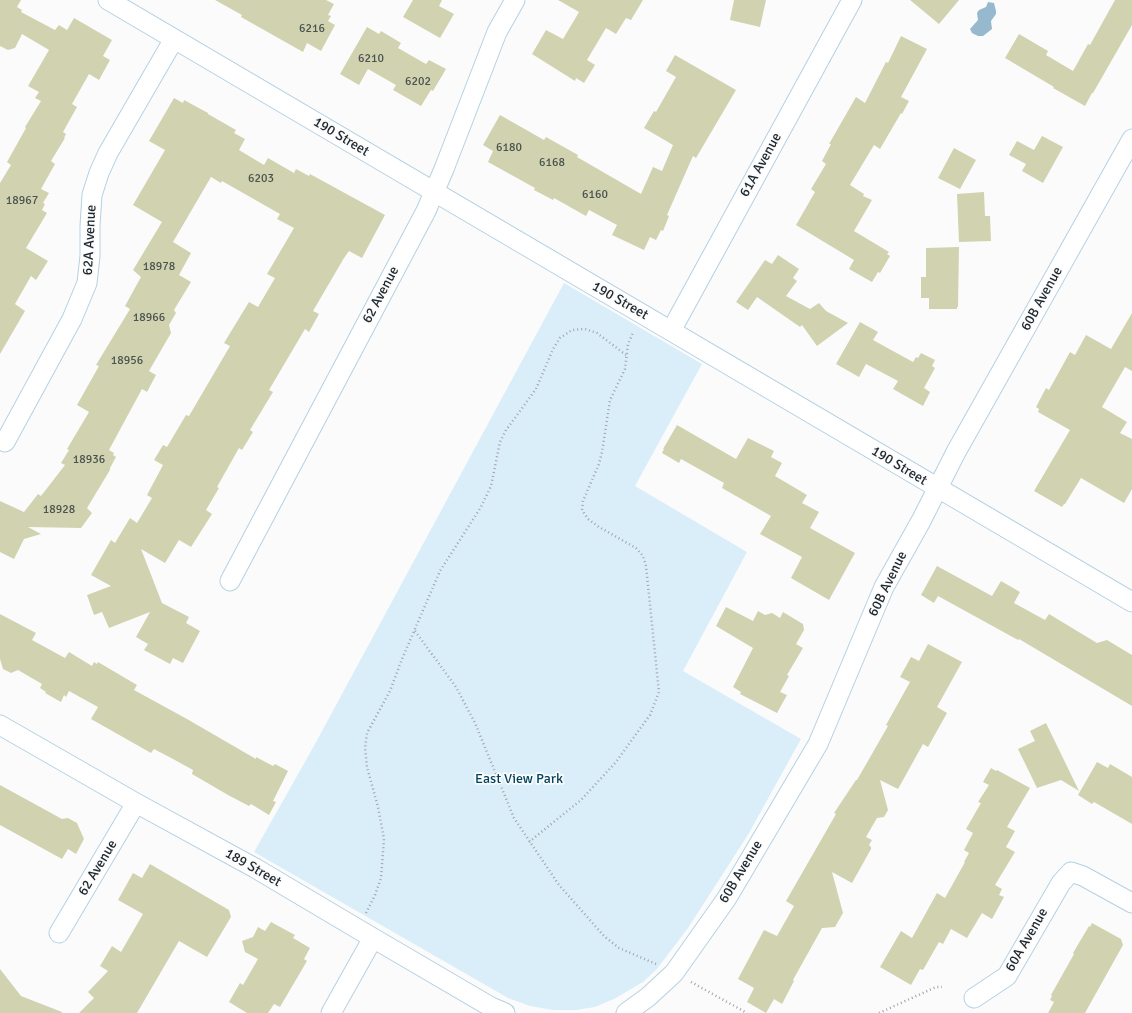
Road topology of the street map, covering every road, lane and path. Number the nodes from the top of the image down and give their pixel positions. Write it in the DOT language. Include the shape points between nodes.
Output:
graph roads {
  1 [pos="108,0"];
  2 [pos="515,0"];
  3 [pos="852,0"];
  4 [pos="174,38"];
  5 [pos="1132,139"];
  6 [pos="434,192"];
  7 [pos="671,331"];
  8 [pos="633,333"];
  9 [pos="626,355"];
  10 [pos="5,442"];
  11 [pos="937,488"];
  12 [pos="230,581"];
  13 [pos="1132,602"];
  14 [pos="415,631"];
  15 [pos="0,725"];
  16 [pos="136,803"];
  17 [pos="529,842"];
  18 [pos="1132,903"];
  19 [pos="366,914"];
  20 [pos="59,933"];
  21 [pos="373,938"];
  22 [pos="657,965"];
  23 [pos="689,981"];
  24 [pos="942,987"];
  25 [pos="974,998"];
  26 [pos="331,1013"];
  27 [pos="505,1013"];
  28 [pos="626,1013"];
  29 [pos="747,1013"];
  30 [pos="879,1013"];
  1 -- 4 [label="street, 190 Street"];
  2 -- 6 [label="street, 62 Avenue" via="497,32"];
  3 -- 7 [label="street, 61A Avenue"];
  4 -- 6 [label="street, 190 Street"];
  4 -- 10 [label="street, 62A Avenue" via="99,173 92,195 87,283 72,319"];
  5 -- 11 [label="street, 60B Avenue"];
  6 -- 7 [label="street, 190 Street"];
  6 -- 12 [label="street, 62 Avenue"];
  7 -- 11 [label="street, 190 Street"];
  8 -- 9 [label="path"];
  9 -- 14 [label="path" via="597,333 585,329 572,330 560,338 536,389 500,442 488,493 440,571"];
  9 -- 17 [label="path" via="625,369 610,400 599,464 583,501 582,510 588,519 636,548 643,556 659,692 650,715 616,762 582,800"];
  11 -- 13 [label="street, 190 Street"];
  11 -- 28 [label="street, 60B Avenue" via="884,587 818,744 727,898 674,973"];
  14 -- 17 [label="path" via="459,693 475,723 514,818"];
  14 -- 19 [label="path" via="390,691 366,733 367,767 384,839 381,878"];
  15 -- 16 [label="street, 189 Street"];
  16 -- 20 [label="street, 62 Avenue"];
  16 -- 21 [label="street, 189 Street" via="255,868"];
  17 -- 22 [label="path" via="559,885 604,936 619,948"];
  18 -- 25 [label="street, 60A Avenue" via="1071,872 1061,883 1007,976"];
  21 -- 26 [label="street"];
  21 -- 27 [label="street, 189 Street"];
  23 -- 29 [label="path"];
  24 -- 30 [label="path" via="936,987"];
}
